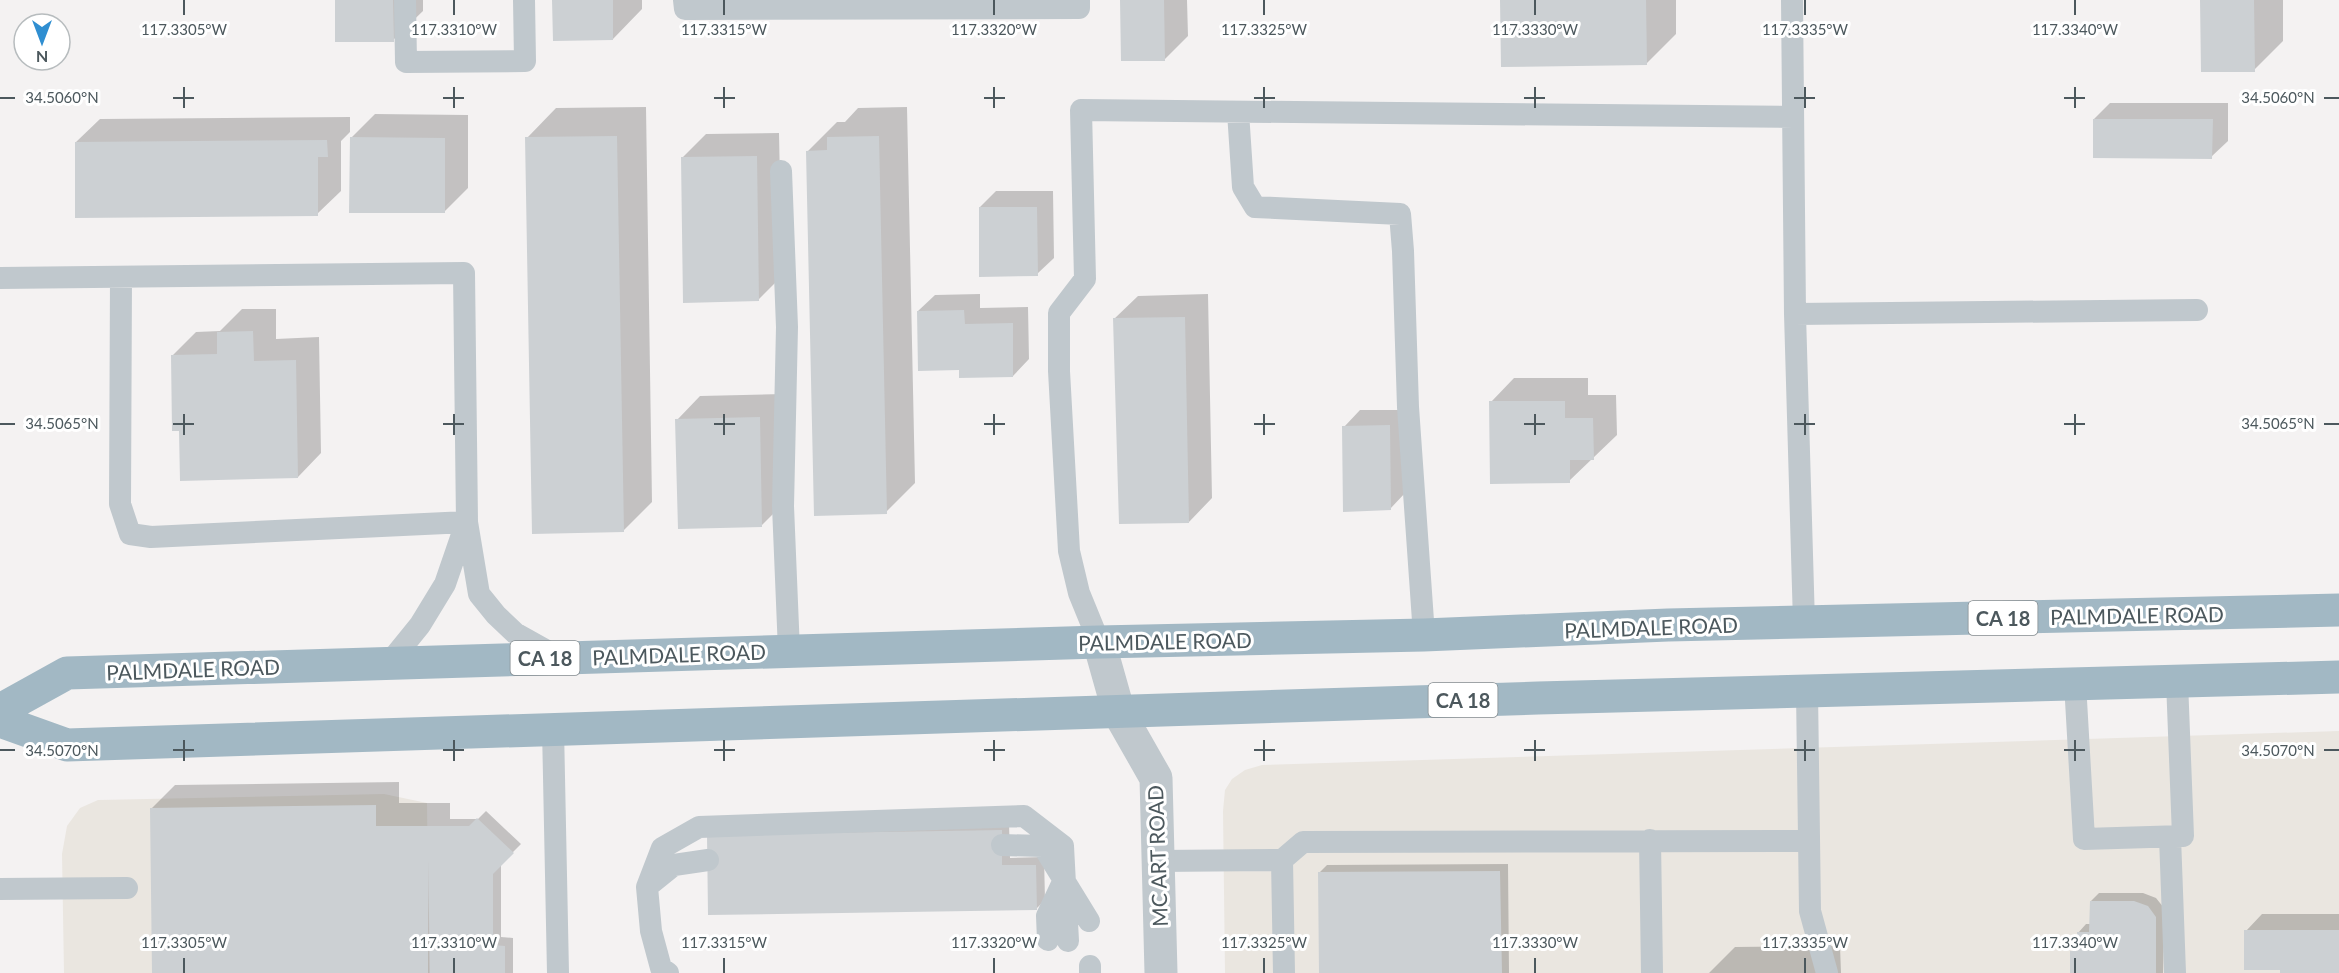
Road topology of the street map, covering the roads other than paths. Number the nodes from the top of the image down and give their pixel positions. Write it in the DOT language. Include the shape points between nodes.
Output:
graph roads {
  1 [pos="405,0"];
  2 [pos="524,0"];
  3 [pos="684,0"];
  4 [pos="1078,0"];
  5 [pos="1792,0"];
  6 [pos="1238,112"];
  7 [pos="1793,117"];
  8 [pos="781,171"];
  9 [pos="121,277"];
  10 [pos="0,278"];
  11 [pos="2197,310"];
  12 [pos="1796,314"];
  13 [pos="467,522"];
  14 [pos="2339,610"];
  15 [pos="1804,622"];
  16 [pos="1424,635"];
  17 [pos="1099,642"];
  18 [pos="789,651"];
  19 [pos="559,658"];
  20 [pos="390,662"];
  21 [pos="2339,677"];
  22 [pos="2177,681"];
  23 [pos="2075,683"];
  24 [pos="1807,691"];
  25 [pos="0,710"];
  26 [pos="1119,713"];
  27 [pos="0,721"];
  28 [pos="553,728"];
  29 [pos="2177,836"];
  30 [pos="1650,840"];
  31 [pos="1809,840"];
  32 [pos="1002,845"];
  33 [pos="708,860"];
  34 [pos="1282,860"];
  35 [pos="1158,861"];
  36 [pos="1064,878"];
  37 [pos="647,887"];
  38 [pos="127,888"];
  39 [pos="0,889"];
  40 [pos="1089,921"];
  41 [pos="1058,941"];
  42 [pos="558,973"];
  43 [pos="668,973"];
  44 [pos="1161,973"];
  45 [pos="1284,973"];
  46 [pos="1652,973"];
  47 [pos="1827,973"];
  48 [pos="2175,973"];
  1 -- 2 [label="lane" via="406,62 525,61"];
  3 -- 4 [label="lane" via="685,9 720,9 1078,8"];
  5 -- 7 [label="lane"];
  6 -- 7 [label="lane"];
  6 -- 16 [label="lane" via="1243,187 1255,207 1400,214"];
  6 -- 17 [label="lane" via="1081,110 1085,279 1059,313 1059,371 1069,551 1079,592"];
  7 -- 12 [label="lane"];
  8 -- 18 [label="lane" via="787,327 783,506"];
  9 -- 10 [label="lane"];
  9 -- 13 [label="lane" via="464,273"];
  9 -- 13 [label="lane" via="120,504 130,534 151,537"];
  11 -- 12 [label="lane"];
  12 -- 15 [label="lane"];
  13 -- 19 [label="lane" via="479,594 515,633"];
  13 -- 20 [label="lane" via="445,584 420,625"];
  14 -- 15 [label="highway, PALMDALE ROAD / CA 18"];
  15 -- 16 [label="highway, PALMDALE ROAD / CA 18"];
  16 -- 17 [label="highway, PALMDALE ROAD / CA 18"];
  17 -- 18 [label="highway, PALMDALE ROAD / CA 18"];
  17 -- 26 [label="street, MC ART ROAD"];
  18 -- 19 [label="highway, PALMDALE ROAD / CA 18"];
  19 -- 20 [label="highway, PALMDALE ROAD / CA 18"];
  20 -- 25 [label="highway, PALMDALE ROAD / CA 18" via="67,674"];
  21 -- 22 [label="highway, CA 18"];
  22 -- 23 [label="highway, CA 18"];
  22 -- 29 [label="lane"];
  23 -- 24 [label="highway, CA 18"];
  23 -- 29 [label="lane" via="2084,838"];
  24 -- 26 [label="highway, CA 18"];
  24 -- 31 [label="lane"];
  26 -- 28 [label="highway, CA 18"];
  26 -- 35 [label="street, MC ART ROAD" via="1156,778"];
  27 -- 28 [label="highway, CA 18" via="67,745"];
  28 -- 42 [label="lane"];
  29 -- 48 [label="lane"];
  30 -- 31 [label="lane"];
  30 -- 34 [label="lane" via="1303,843"];
  30 -- 46 [label="lane"];
  31 -- 47 [label="lane" via="1809,911"];
  32 -- 36 [label="lane" via="1043,846"];
  33 -- 37 [label="lane" via="674,865"];
  34 -- 35 [label="lane"];
  34 -- 45 [label="lane"];
  35 -- 44 [label="street, MC ART ROAD"];
  36 -- 37 [label="lane" via="1063,846 1024,816 699,827 662,848"];
  36 -- 40 [label="lane"];
  36 -- 41 [label="lane" via="1047,916"];
  37 -- 43 [label="lane" via="651,931 661,968"];
  38 -- 39 [label="lane"];
}
